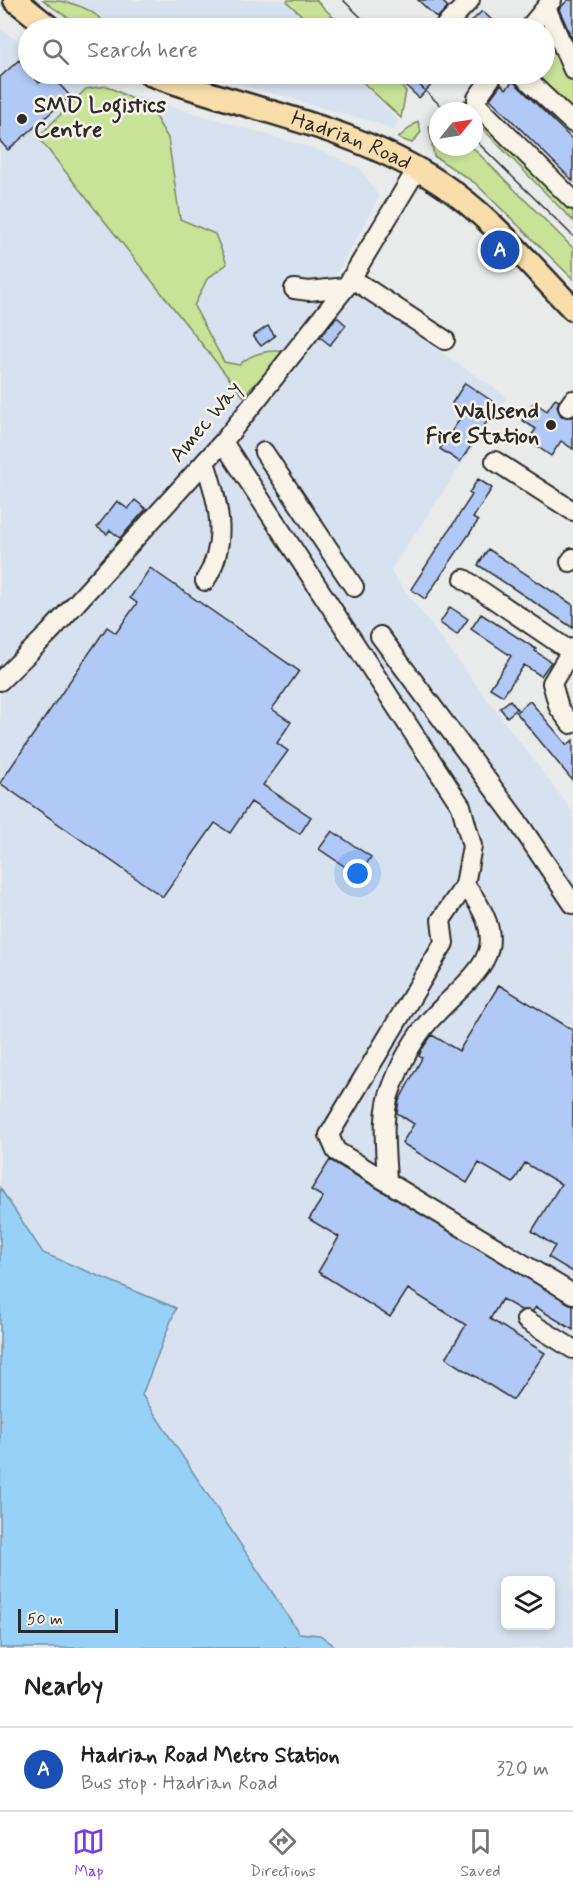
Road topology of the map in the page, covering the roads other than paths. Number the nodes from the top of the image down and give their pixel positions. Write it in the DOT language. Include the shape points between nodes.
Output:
graph roads {
  1 [pos="15,0"];
  2 [pos="467,1"];
  3 [pos="549,4"];
  4 [pos="38,18"];
  5 [pos="452,18"];
  6 [pos="537,18"];
  7 [pos="555,20"];
  8 [pos="573,70"];
  9 [pos="180,84"];
  10 [pos="487,84"];
  11 [pos="532,84"];
  12 [pos="573,123"];
  13 [pos="417,169"];
  14 [pos="573,200"];
  15 [pos="348,283"];
  16 [pos="294,289"];
  17 [pos="573,309"];
  18 [pos="445,340"];
  19 [pos="223,442"];
  20 [pos="264,452"];
  21 [pos="495,461"];
  22 [pos="205,462"];
  23 [pos="289,490"];
  24 [pos="265,506"];
  25 [pos="573,511"];
  26 [pos="327,547"];
  27 [pos="302,564"];
  28 [pos="464,579"];
  29 [pos="205,581"];
  30 [pos="354,587"];
  31 [pos="380,636"];
  32 [pos="572,649"];
  33 [pos="412,678"];
  34 [pos="0,681"];
  35 [pos="388,696"];
  36 [pos="571,724"];
  37 [pos="465,885"];
  38 [pos="573,904"];
  39 [pos="387,1182"];
  40 [pos="573,1294"];
  41 [pos="526,1320"];
  42 [pos="573,1349"];
  1 -- 4 [label="main road"];
  2 -- 5 [label="street"];
  3 -- 6 [label="street"];
  7 -- 8 [label="street"];
  9 -- 13 [label="main road, Hadrian Road" via="332,129"];
  10 -- 14 [label="street" via="477,105"];
  11 -- 12 [label="street"];
  13 -- 15 [label="street, Amec Way"];
  13 -- 17 [label="main road, Hadrian Road" via="442,184 494,228"];
  15 -- 16 [label="street" via="309,291"];
  15 -- 18 [label="street"];
  15 -- 19 [label="street, Amec Way"];
  19 -- 22 [label="street, Amec Way"];
  19 -- 24 [label="street"];
  20 -- 23 [label="street"];
  21 -- 25 [label="street"];
  22 -- 29 [label="street" via="221,526 218,554"];
  22 -- 34 [label="street, Amec Way"];
  23 -- 24 [label="street"];
  23 -- 26 [label="street"];
  24 -- 27 [label="street"];
  26 -- 27 [label="street"];
  26 -- 30 [label="street"];
  27 -- 35 [label="street"];
  28 -- 32 [label="street"];
  31 -- 33 [label="street"];
  32 -- 36 [label="street" via="552,682 559,708"];
  33 -- 35 [label="street"];
  33 -- 38 [label="street"];
  35 -- 37 [label="street" via="461,806 472,846"];
  37 -- 39 [label="street" via="487,920 487,959 417,1036 391,1089 385,1117"];
  37 -- 39 [label="street" via="441,921 444,943 329,1135 336,1151"];
  39 -- 40 [label="street"];
  41 -- 42 [label="street"];
}
